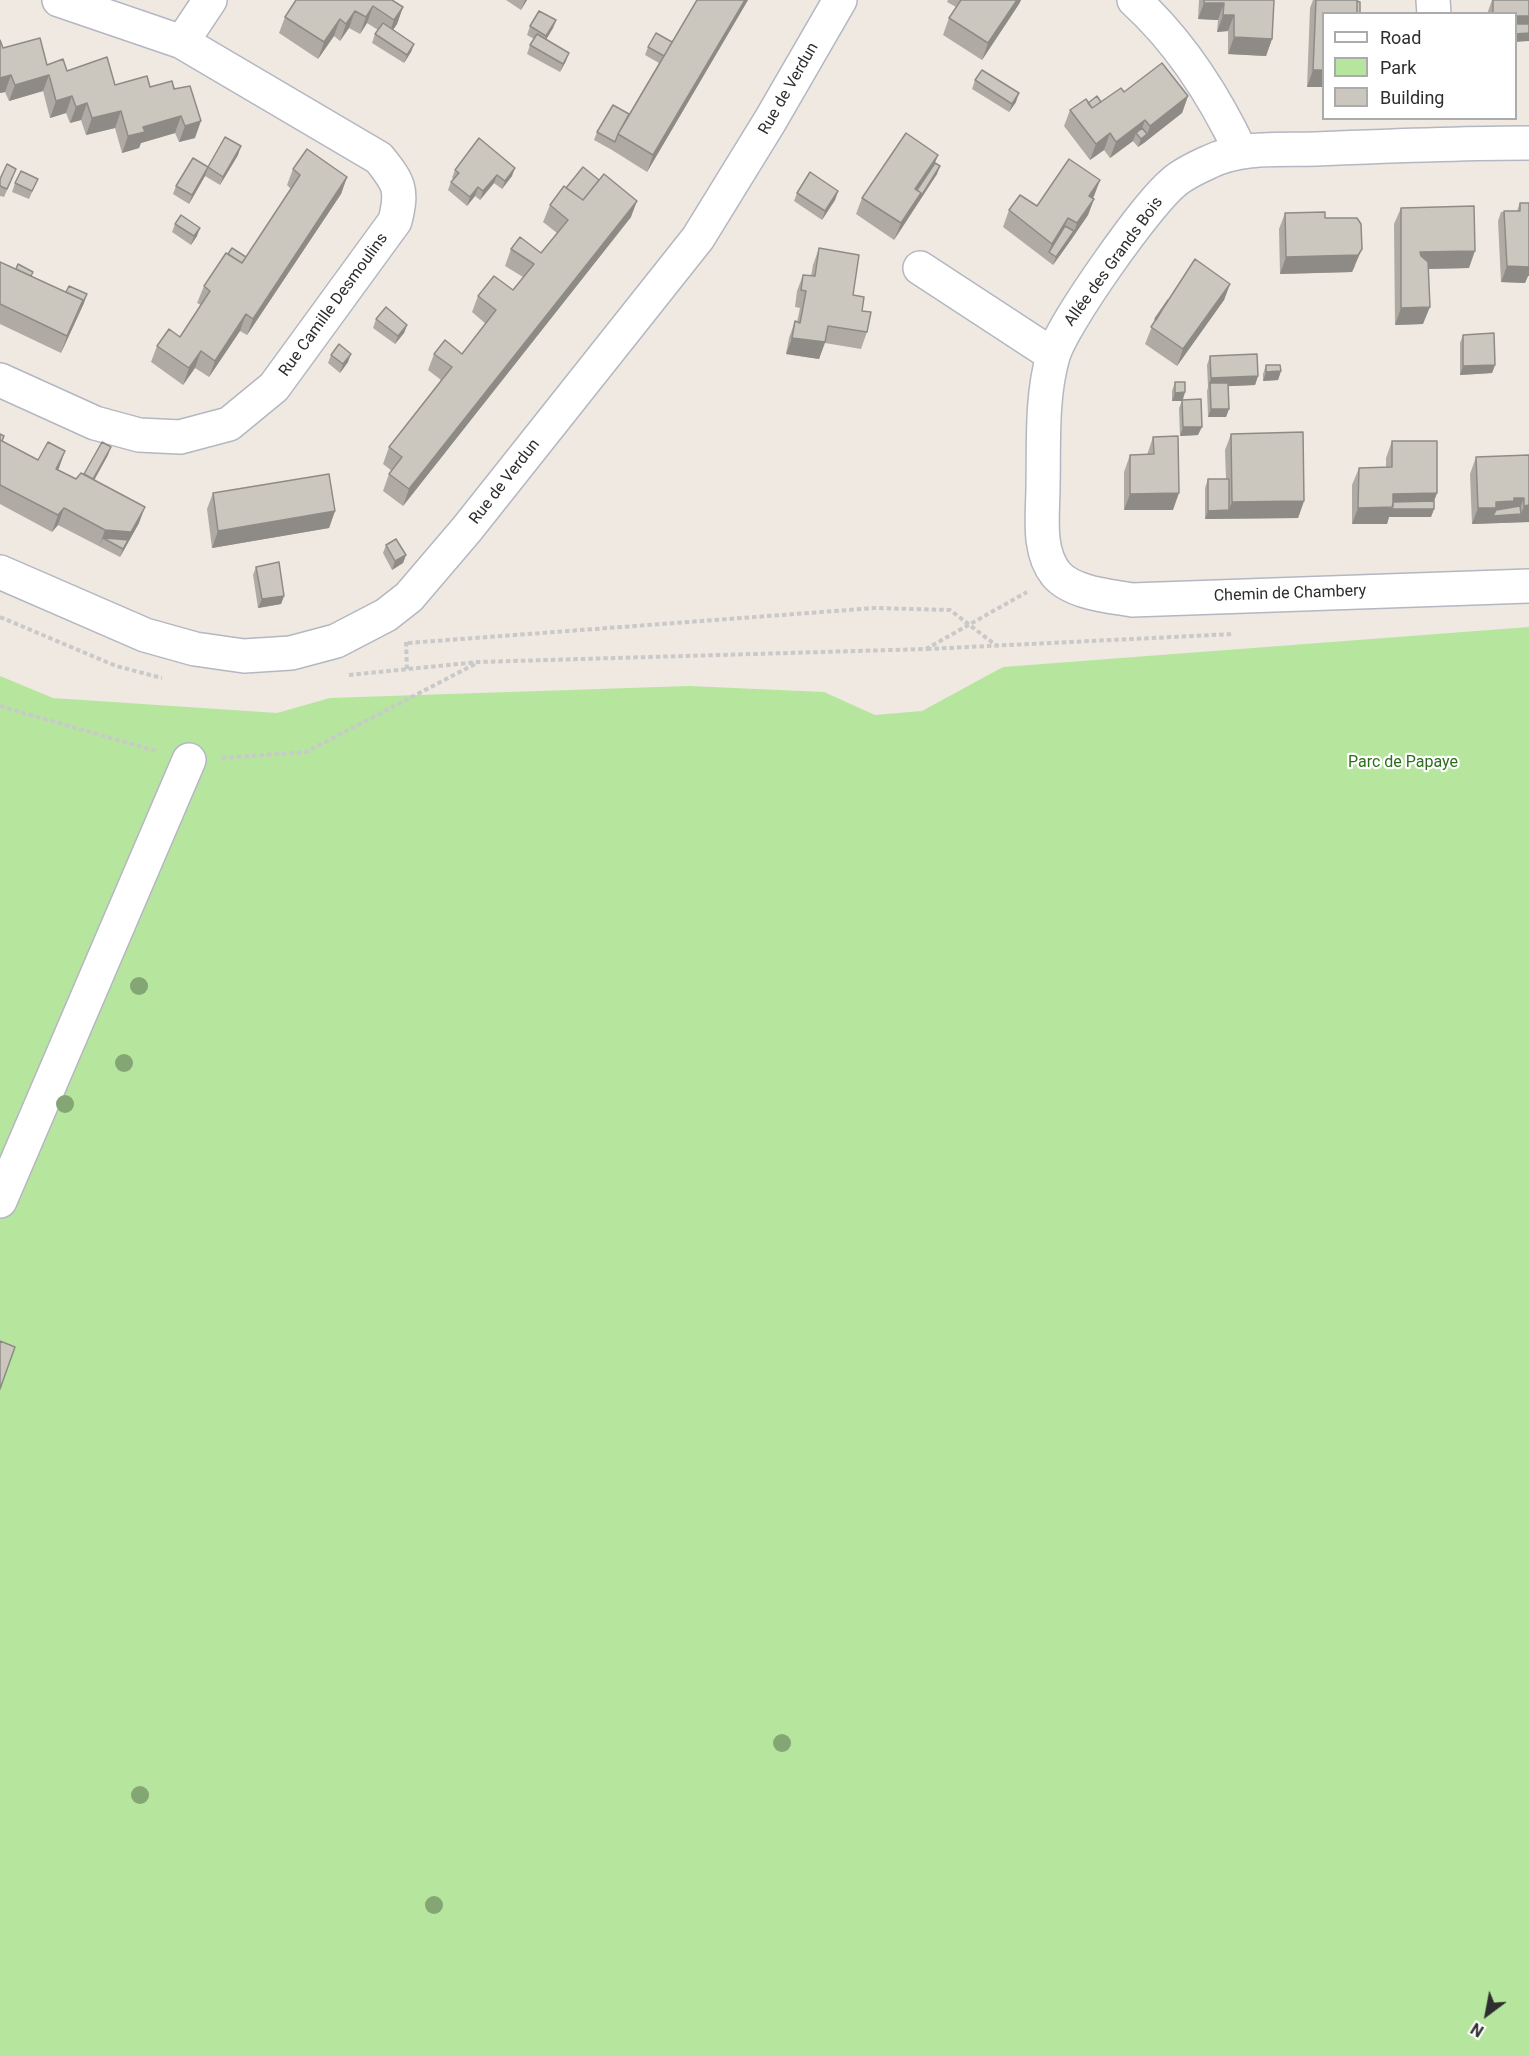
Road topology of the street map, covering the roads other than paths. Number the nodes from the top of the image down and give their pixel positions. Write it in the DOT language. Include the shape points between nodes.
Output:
graph roads {
  1 [pos="59,0"];
  2 [pos="210,0"];
  3 [pos="840,0"];
  4 [pos="1134,0"];
  5 [pos="182,42"];
  6 [pos="1438,131"];
  7 [pos="1529,143"];
  8 [pos="1241,152"];
  9 [pos="920,268"];
  10 [pos="1053,355"];
  11 [pos="0,380"];
  12 [pos="0,572"];
  13 [pos="1057,576"];
  14 [pos="1529,586"];
  15 [pos="189,760"];
  16 [pos="0,1201"];
  1 -- 5 [label="street, Rue Camille Desmoulins"];
  2 -- 5 [label="street"];
  3 -- 12 [label="street, Rue de Verdun" via="698,238 467,529 409,597 386,615 336,641 291,653 244,656 195,650 145,634"];
  4 -- 8 [label="street" via="1162,29 1197,76 1225,118"];
  5 -- 11 [label="street, Rue Camille Desmoulins" via="378,158 393,176 401,197 395,221 274,387 229,424 180,437 139,435 95,423"];
  6 -- 7 [label="street, Allée des Grands Bois"];
  6 -- 8 [label="street, Allée des Grands Bois"];
  8 -- 10 [label="street, Allée des Grands Bois" via="1209,162 1174,181 1101,276 1062,333"];
  9 -- 10 [label="street"];
  10 -- 13 [label="street, Allée des Grands Bois" via="1045,401 1042,528 1044,553"];
  13 -- 14 [label="street, Chemin de Chambery" via="1089,593 1132,600"];
  15 -- 16 [label="street"];
}
